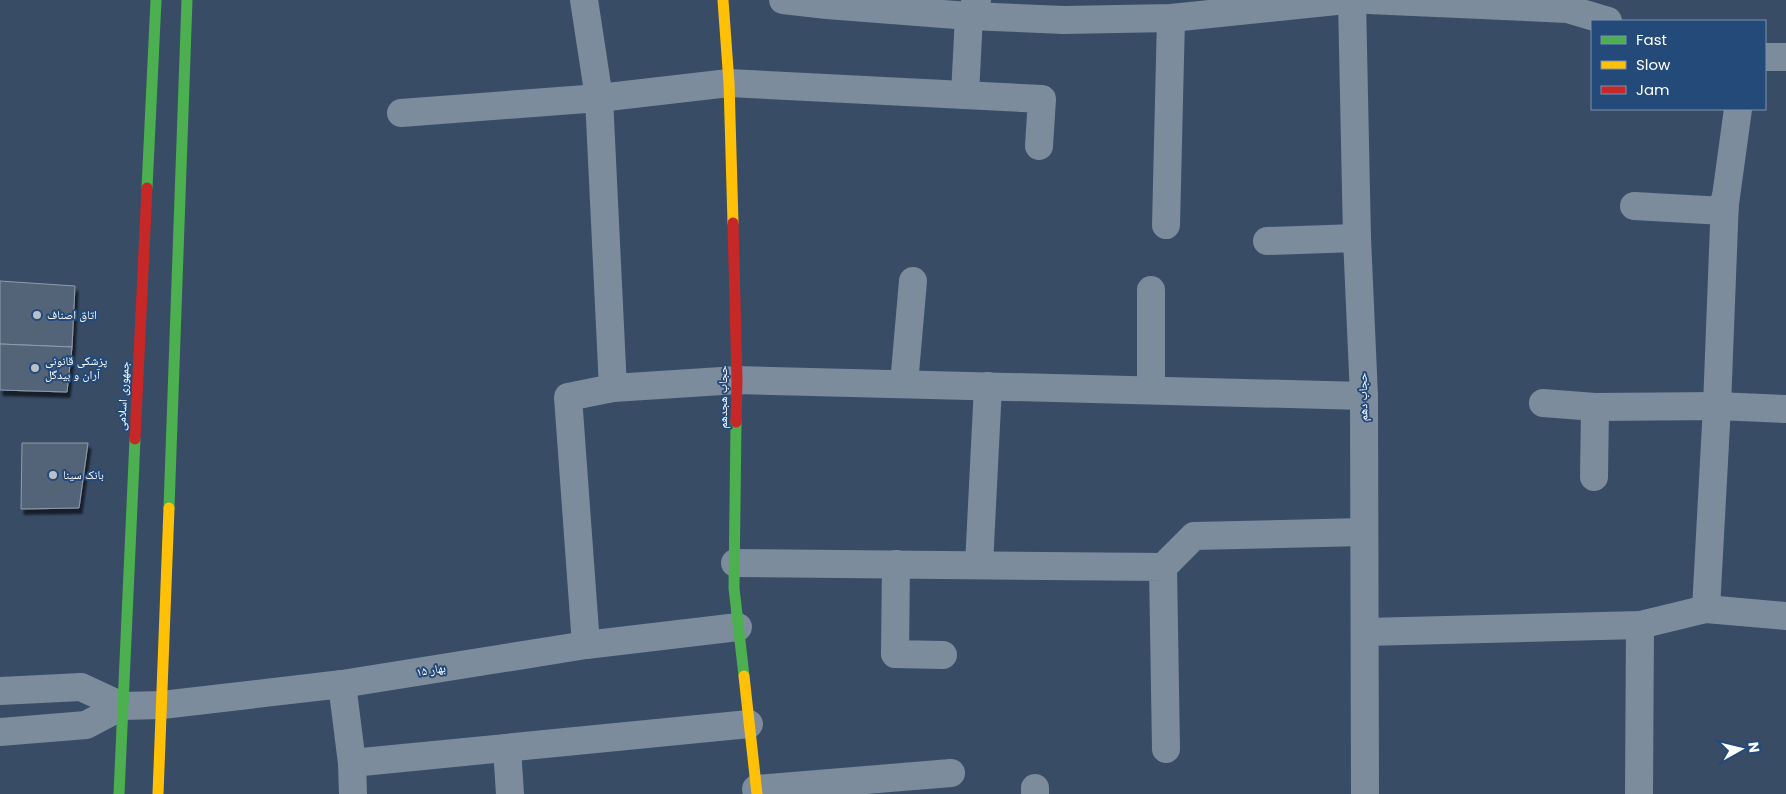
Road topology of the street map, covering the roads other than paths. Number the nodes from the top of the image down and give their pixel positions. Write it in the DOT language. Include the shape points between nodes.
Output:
graph roads {
  1 [pos="156,0"];
  2 [pos="187,0"];
  3 [pos="584,0"];
  4 [pos="723,0"];
  5 [pos="783,0"];
  6 [pos="1346,0"];
  7 [pos="1352,0"];
  8 [pos="1368,0"];
  9 [pos="827,3"];
  10 [pos="1253,5"];
  11 [pos="973,8"];
  12 [pos="1593,12"];
  13 [pos="1171,18"];
  14 [pos="1766,57"];
  15 [pos="1786,57"];
  16 [pos="729,83"];
  17 [pos="965,95"];
  18 [pos="599,98"];
  19 [pos="1738,110"];
  20 [pos="401,113"];
  21 [pos="1039,146"];
  22 [pos="1725,199"];
  23 [pos="1634,206"];
  24 [pos="1166,224"];
  25 [pos="1357,238"];
  26 [pos="1267,241"];
  27 [pos="913,281"];
  28 [pos="1151,290"];
  29 [pos="738,380"];
  30 [pos="904,384"];
  31 [pos="988,386"];
  32 [pos="613,388"];
  33 [pos="1151,390"];
  34 [pos="1364,396"];
  35 [pos="1543,403"];
  36 [pos="1717,406"];
  37 [pos="1595,407"];
  38 [pos="1786,409"];
  39 [pos="1594,477"];
  40 [pos="1364,532"];
  41 [pos="734,563"];
  42 [pos="896,564"];
  43 [pos="980,565"];
  44 [pos="1164,567"];
  45 [pos="1706,608"];
  46 [pos="1786,616"];
  47 [pos="1640,625"];
  48 [pos="738,627"];
  49 [pos="1364,632"];
  50 [pos="586,645"];
  51 [pos="943,655"];
  52 [pos="342,684"];
  53 [pos="0,692"];
  54 [pos="162,704"];
  55 [pos="122,706"];
  56 [pos="749,724"];
  57 [pos="0,732"];
  58 [pos="507,748"];
  59 [pos="1166,749"];
  60 [pos="352,764"];
  61 [pos="951,774"];
  62 [pos="756,791"];
  63 [pos="119,794"];
  64 [pos="158,794"];
  65 [pos="353,794"];
  66 [pos="510,794"];
  67 [pos="1365,794"];
  68 [pos="1639,794"];
  1 -- 55 [label="street, جمهوری اسلامی"];
  2 -- 54 [label="street"];
  3 -- 18 [label="street"];
  4 -- 16 [label="street, حجاب هجدهم"];
  5 -- 9 [label="street"];
  6 -- 10 [label="street"];
  7 -- 25 [label="street, حجاب دهم"];
  8 -- 12 [label="street"];
  9 -- 11 [label="street"];
  10 -- 13 [label="street"];
  11 -- 13 [label="street" via="1064,20"];
  11 -- 17 [label="street"];
  13 -- 24 [label="street"];
  14 -- 15 [label="street"];
  16 -- 17 [label="street"];
  16 -- 18 [label="street"];
  16 -- 29 [label="street, حجاب هجدهم"];
  17 -- 21 [label="street" via="1042,99"];
  18 -- 20 [label="street"];
  18 -- 32 [label="street"];
  19 -- 22 [label="street"];
  22 -- 23 [label="street" via="1724,211"];
  22 -- 36 [label="street"];
  25 -- 26 [label="street"];
  25 -- 34 [label="street, حجاب دهم"];
  27 -- 30 [label="street"];
  28 -- 33 [label="street"];
  29 -- 30 [label="street"];
  29 -- 32 [label="street"];
  29 -- 41 [label="street, حجاب هجدهم"];
  30 -- 31 [label="street"];
  31 -- 33 [label="street"];
  31 -- 43 [label="street"];
  32 -- 50 [label="street" via="568,397"];
  33 -- 34 [label="street"];
  34 -- 40 [label="street, حجاب دهم"];
  35 -- 37 [label="street"];
  36 -- 37 [label="street"];
  36 -- 38 [label="street"];
  36 -- 45 [label="street"];
  37 -- 39 [label="street"];
  40 -- 44 [label="street" via="1194,536"];
  40 -- 49 [label="street, حجاب دهم"];
  41 -- 42 [label="street"];
  41 -- 48 [label="street, حجاب هجدهم"];
  42 -- 43 [label="street"];
  42 -- 51 [label="street" via="895,654"];
  43 -- 44 [label="street"];
  44 -- 59 [label="street"];
  45 -- 46 [label="street"];
  45 -- 47 [label="street"];
  47 -- 49 [label="street"];
  47 -- 68 [label="street"];
  48 -- 50 [label="street, بهار ۱۵"];
  48 -- 56 [label="street, حجاب هجدهم"];
  49 -- 67 [label="street, حجاب دهم"];
  50 -- 52 [label="street, بهار ۱۵"];
  52 -- 54 [label="street, بهار ۱۵"];
  52 -- 60 [label="street"];
  53 -- 55 [label="street" via="80,687"];
  54 -- 55 [label="street, بهار ۱۵"];
  54 -- 64 [label="street"];
  55 -- 57 [label="street" via="86,725"];
  55 -- 63 [label="street, جمهوری اسلامی"];
  56 -- 58 [label="street"];
  56 -- 62 [label="street, حجاب هجدهم"];
  58 -- 60 [label="street"];
  58 -- 66 [label="street"];
  60 -- 65 [label="street"];
  61 -- 62 [label="street"];
}
